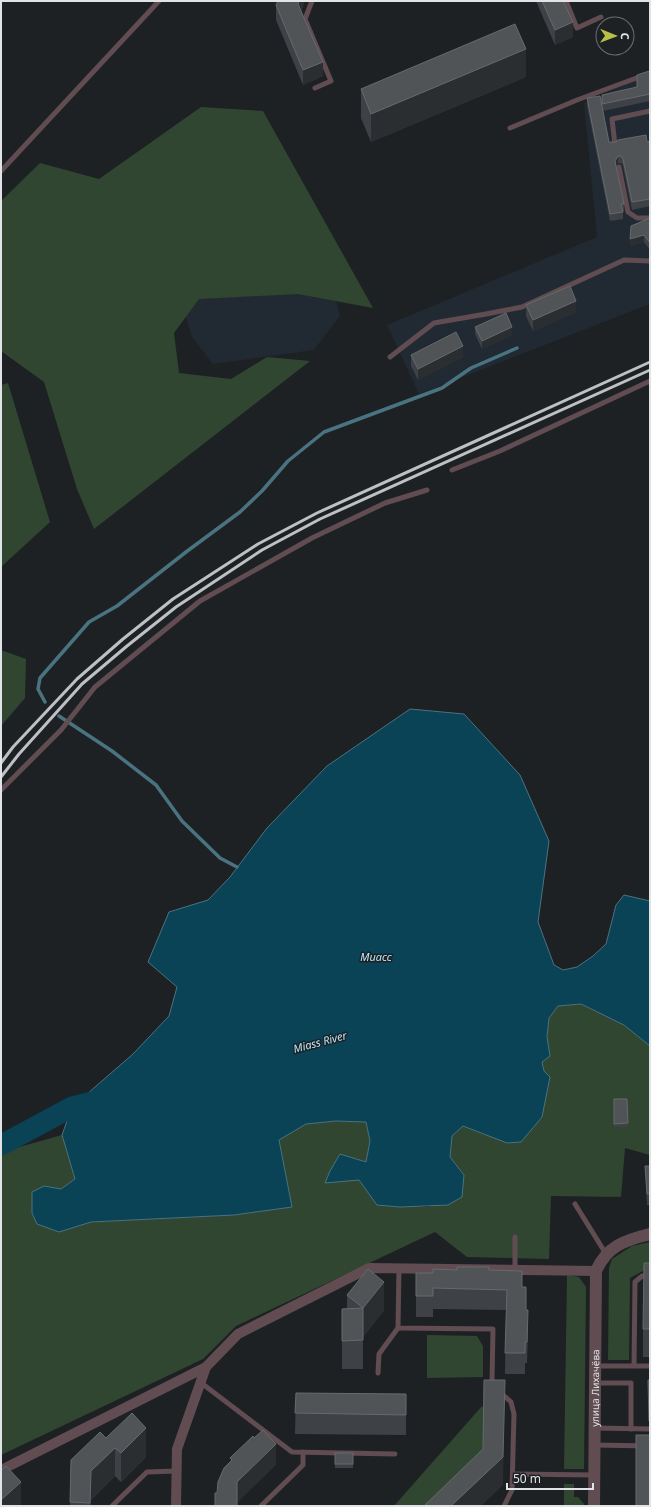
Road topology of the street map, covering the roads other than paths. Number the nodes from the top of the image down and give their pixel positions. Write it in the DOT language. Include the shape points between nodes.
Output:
graph roads {
  1 [pos="159,1"];
  2 [pos="312,1"];
  3 [pos="566,1"];
  4 [pos="595,20"];
  5 [pos="650,73"];
  6 [pos="315,88"];
  7 [pos="650,111"];
  8 [pos="510,128"];
  9 [pos="615,145"];
  10 [pos="619,167"];
  11 [pos="1,171"];
  12 [pos="650,218"];
  13 [pos="650,261"];
  14 [pos="390,357"];
  15 [pos="650,380"];
  16 [pos="452,470"];
  17 [pos="427,490"];
  18 [pos="1,790"];
  19 [pos="575,1204"];
  20 [pos="650,1234"];
  21 [pos="515,1237"];
  22 [pos="606,1254"];
  23 [pos="399,1268"];
  24 [pos="515,1269"];
  25 [pos="596,1271"];
  26 [pos="650,1276"];
  27 [pos="398,1328"];
  28 [pos="595,1366"];
  29 [pos="634,1366"];
  30 [pos="650,1366"];
  31 [pos="206,1367"];
  32 [pos="378,1374"];
  33 [pos="492,1381"];
  34 [pos="200,1382"];
  35 [pos="595,1383"];
  36 [pos="502,1394"];
  37 [pos="595,1428"];
  38 [pos="631,1429"];
  39 [pos="650,1429"];
  40 [pos="595,1445"];
  41 [pos="650,1446"];
  42 [pos="304,1452"];
  43 [pos="395,1454"];
  44 [pos="1,1470"];
  45 [pos="177,1471"];
  46 [pos="513,1474"];
  47 [pos="594,1475"];
  48 [pos="112,1506"];
  49 [pos="176,1506"];
  50 [pos="261,1506"];
  51 [pos="504,1506"];
  52 [pos="594,1506"];
  1 -- 11 [label="lane"];
  2 -- 6 [label="lane" via="305,19 331,81"];
  3 -- 4 [label="lane" via="577,28"];
  5 -- 8 [label="lane"];
  7 -- 9 [label="lane" via="612,118"];
  10 -- 12 [label="lane" via="628,212 637,218"];
  13 -- 14 [label="lane" via="624,260 522,307 434,323"];
  15 -- 16 [label="lane" via="500,451"];
  17 -- 18 [label="lane" via="378,506 312,538 200,601 95,687 61,730"];
  19 -- 22 [label="lane"];
  20 -- 22 [label="street" via="621,1243"];
  21 -- 24 [label="lane"];
  22 -- 25 [label="street"];
  23 -- 24 [label="street"];
  23 -- 27 [label="lane"];
  23 -- 31 [label="street" via="369,1268 238,1334"];
  24 -- 25 [label="street"];
  25 -- 28 [label="street, улица Лихачёва"];
  26 -- 29 [label="lane" via="642,1276 635,1282"];
  27 -- 32 [label="lane" via="378,1354"];
  27 -- 33 [label="lane" via="493,1329"];
  28 -- 29 [label="lane"];
  28 -- 35 [label="street, улица Лихачёва"];
  29 -- 30 [label="lane"];
  31 -- 34 [label="street"];
  31 -- 44 [label="street"];
  34 -- 42 [label="lane" via="292,1452"];
  34 -- 45 [label="street" via="177,1449"];
  35 -- 37 [label="street, улица Лихачёва"];
  35 -- 38 [label="lane" via="631,1383"];
  36 -- 46 [label="lane" via="511,1402 514,1414"];
  37 -- 38 [label="lane"];
  37 -- 40 [label="street, улица Лихачёва"];
  38 -- 39 [label="lane"];
  40 -- 41 [label="lane"];
  40 -- 47 [label="street, улица Лихачёва"];
  42 -- 43 [label="lane"];
  42 -- 50 [label="lane" via="303,1465"];
  45 -- 48 [label="lane" via="147,1472"];
  45 -- 49 [label="street"];
  46 -- 47 [label="lane"];
  46 -- 51 [label="lane" via="512,1490"];
  47 -- 52 [label="street, улица Лихачёва"];
}
